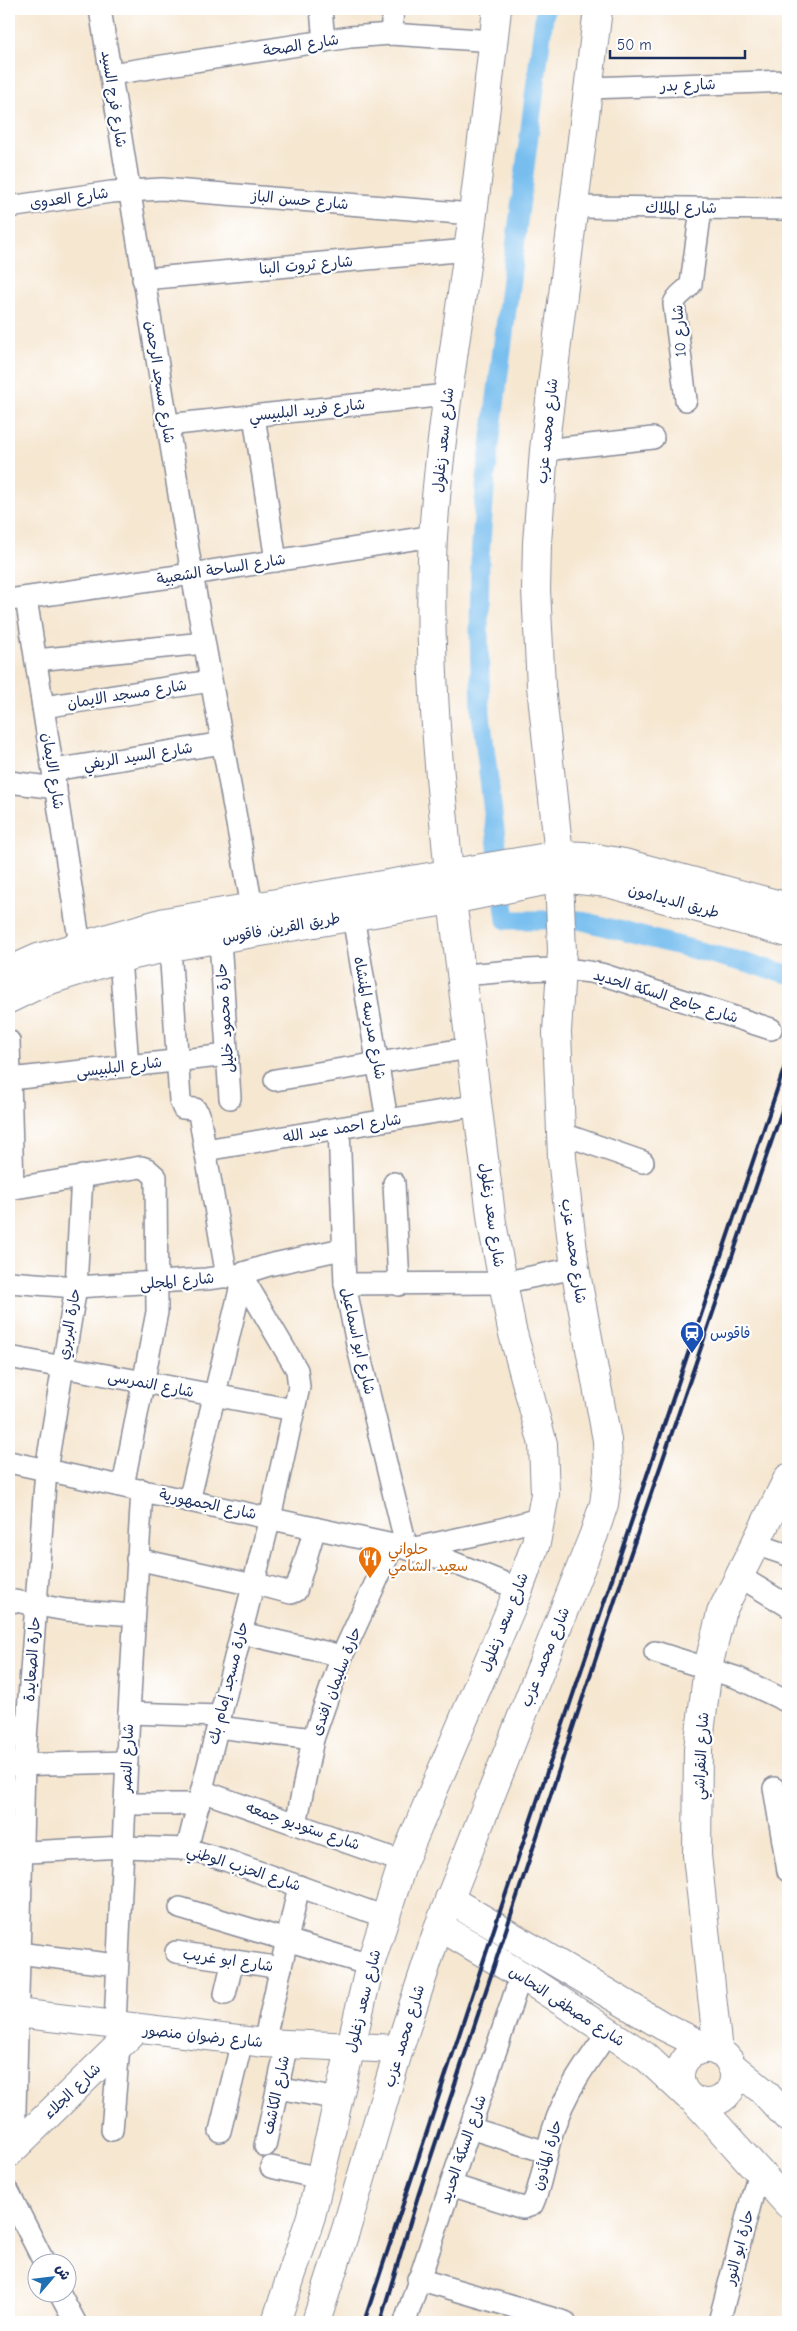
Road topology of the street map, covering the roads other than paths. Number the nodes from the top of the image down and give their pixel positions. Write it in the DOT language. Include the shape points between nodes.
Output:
graph roads {
  1 [pos="100,9"];
  2 [pos="321,9"];
  3 [pos="393,9"];
  4 [pos="497,9"];
  5 [pos="598,9"];
  6 [pos="391,34"];
  7 [pos="324,41"];
  8 [pos="494,41"];
  9 [pos="111,74"];
  10 [pos="788,81"];
  11 [pos="589,88"];
  12 [pos="128,190"];
  13 [pos="9,207"];
  14 [pos="574,207"];
  15 [pos="788,208"];
  16 [pos="701,209"];
  17 [pos="472,214"];
  18 [pos="468,250"];
  19 [pos="143,279"];
  20 [pos="446,395"];
  21 [pos="686,400"];
  22 [pos="254,416"];
  23 [pos="167,424"];
  24 [pos="653,438"];
  25 [pos="544,450"];
  26 [pos="434,536"];
  27 [pos="276,561"];
  28 [pos="192,574"];
  29 [pos="18,599"];
  30 [pos="204,643"];
  31 [pos="36,660"];
  32 [pos="210,681"];
  33 [pos="43,707"];
  34 [pos="223,743"];
  35 [pos="54,779"];
  36 [pos="9,782"];
  37 [pos="551,874"];
  38 [pos="463,884"];
  39 [pos="699,896"];
  40 [pos="252,907"];
  41 [pos="788,907"];
  42 [pos="353,916"];
  43 [pos="788,933"];
  44 [pos="220,938"];
  45 [pos="80,945"];
  46 [pos="170,947"];
  47 [pos="120,958"];
  48 [pos="561,960"];
  49 [pos="9,970"];
  50 [pos="462,975"];
  51 [pos="9,999"];
  52 [pos="771,1029"];
  53 [pos="9,1041"];
  54 [pos="470,1048"];
  55 [pos="228,1055"];
  56 [pos="177,1060"];
  57 [pos="377,1062"];
  58 [pos="128,1066"];
  59 [pos="10,1079"];
  60 [pos="275,1080"];
  61 [pos="230,1098"];
  62 [pos="479,1105"];
  63 [pos="387,1120"];
  64 [pos="10,1125"];
  65 [pos="339,1128"];
  66 [pos="560,1133"];
  67 [pos="205,1150"];
  68 [pos="643,1162"];
  69 [pos="82,1176"];
  70 [pos="394,1183"];
  71 [pos="11,1188"];
  72 [pos="342,1249"];
  73 [pos="575,1268"];
  74 [pos="238,1276"];
  75 [pos="9,1282"];
  76 [pos="159,1283"];
  77 [pos="502,1283"];
  78 [pos="345,1284"];
  79 [pos="399,1285"];
  80 [pos="76,1287"];
  81 [pos="9,1357"];
  82 [pos="62,1367"];
  83 [pos="143,1382"];
  84 [pos="214,1396"];
  85 [pos="294,1410"];
  86 [pos="9,1462"];
  87 [pos="46,1470"];
  88 [pos="132,1488"];
  89 [pos="785,1492"];
  90 [pos="189,1501"];
  91 [pos="270,1518"];
  92 [pos="542,1518"];
  93 [pos="315,1528"];
  94 [pos="755,1544"];
  95 [pos="400,1547"];
  96 [pos="788,1556"];
  97 [pos="137,1558"];
  98 [pos="739,1576"];
  99 [pos="253,1584"];
  100 [pos="519,1589"];
  101 [pos="9,1600"];
  102 [pos="36,1605"];
  103 [pos="788,1606"];
  104 [pos="134,1615"];
  105 [pos="241,1633"];
  106 [pos="655,1652"];
  107 [pos="342,1656"];
  108 [pos="708,1667"];
  109 [pos="788,1702"];
  110 [pos="129,1713"];
  111 [pos="219,1722"];
  112 [pos="314,1739"];
  113 [pos="127,1762"];
  114 [pos="16,1765"];
  115 [pos="774,1788"];
  116 [pos="200,1797"];
  117 [pos="125,1804"];
  118 [pos="296,1824"];
  119 [pos="123,1847"];
  120 [pos="187,1849"];
  121 [pos="15,1853"];
  122 [pos="403,1862"];
  123 [pos="788,1871"];
  124 [pos="299,1886"];
  125 [pos="449,1899"];
  126 [pos="180,1908"];
  127 [pos="385,1917"];
  128 [pos="439,1926"];
  129 [pos="287,1940"];
  130 [pos="176,1952"];
  131 [pos="13,1953"];
  132 [pos="233,1960"];
  133 [pos="118,1965"];
  134 [pos="370,1965"];
  135 [pos="281,1968"];
  136 [pos="521,1975"];
  137 [pos="225,1994"];
  138 [pos="13,2012"];
  139 [pos="123,2033"];
  140 [pos="608,2033"];
  141 [pos="264,2043"];
  142 [pos="351,2047"];
  143 [pos="399,2049"];
  144 [pos="719,2055"];
  145 [pos="277,2088"];
  146 [pos="692,2098"];
  147 [pos="339,2099"];
  148 [pos="788,2118"];
  149 [pos="470,2128"];
  150 [pos="112,2130"];
  151 [pos="220,2131"];
  152 [pos="265,2146"];
  153 [pos="11,2150"];
  154 [pos="546,2152"];
  155 [pos="271,2167"];
  156 [pos="759,2171"];
  157 [pos="320,2178"];
  158 [pos="451,2184"];
  159 [pos="9,2193"];
  160 [pos="788,2204"];
  161 [pos="311,2216"];
  162 [pos="347,2226"];
  163 [pos="40,2254"];
  164 [pos="418,2279"];
  165 [pos="65,2304"];
  166 [pos="75,2322"];
  167 [pos="276,2322"];
  168 [pos="316,2322"];
  169 [pos="405,2322"];
  170 [pos="565,2322"];
  171 [pos="719,2322"];
  1 -- 9 [label="street, شارع فرج السيد"];
  2 -- 7 [label="street"];
  3 -- 6 [label="street"];
  4 -- 8 [label="street, شارع سعد زغلول"];
  5 -- 11 [label="street, شارع محمد عزب"];
  6 -- 7 [label="street, شارع الصحة"];
  6 -- 8 [label="street, شارع الصحة"];
  7 -- 9 [label="street, شارع الصحة"];
  8 -- 17 [label="street, شارع سعد زغلول"];
  9 -- 12 [label="street, شارع فرج السيد"];
  10 -- 11 [label="street, شارع بدر"];
  11 -- 14 [label="street, شارع محمد عزب"];
  12 -- 13 [label="street, شارع العدوى"];
  12 -- 17 [label="street, شارع حسن الباز" via="192,190"];
  12 -- 19 [label="street, شارع مسجد الرحمن"];
  14 -- 16 [label="street, شارع الملاك"];
  14 -- 25 [label="street, شارع محمد عزب"];
  15 -- 16 [label="street, شارع الملاك"];
  16 -- 21 [label="street, شارع 10" via="691,284 676,297 674,304"];
  17 -- 18 [label="street, شارع سعد زغلول"];
  18 -- 19 [label="street, شارع ثروت البنا"];
  18 -- 20 [label="street, شارع سعد زغلول"];
  19 -- 23 [label="street, شارع مسجد الرحمن"];
  20 -- 22 [label="street, شارع فريد البلبيسي"];
  20 -- 26 [label="street, شارع سعد زغلول"];
  22 -- 23 [label="street, شارع فريد البلبيسي"];
  22 -- 27 [label="street"];
  23 -- 28 [label="street, شارع مسجد الرحمن"];
  24 -- 25 [label="street"];
  25 -- 37 [label="street, شارع محمد عزب" via="537,543 538,628"];
  26 -- 27 [label="street, شارع الساحة الشعبية"];
  26 -- 38 [label="street, شارع سعد زغلول" via="432,672 436,740"];
  27 -- 28 [label="street, شارع الساحة الشعبية"];
  28 -- 29 [label="street, شارع الساحة الشعبية"];
  28 -- 30 [label="street, شارع مسجد الرحمن"];
  29 -- 31 [label="street, شارع الايمان"];
  30 -- 31 [label="street"];
  30 -- 32 [label="street, شارع مسجد الرحمن"];
  31 -- 33 [label="street, شارع الايمان"];
  32 -- 33 [label="street, شارع مسجد الايمان"];
  32 -- 34 [label="street, شارع مسجد الرحمن"];
  33 -- 35 [label="street, شارع الايمان"];
  34 -- 35 [label="street, شارع السيد الريفي"];
  34 -- 40 [label="street, شارع مسجد الرحمن"];
  35 -- 36 [label="street, شارع السيد الريفي"];
  35 -- 45 [label="street, شارع الايمان"];
  37 -- 38 [label="street, طريق القرين, فاقوس"];
  37 -- 39 [label="street, طريق الديدامون" via="585,856 618,862"];
  37 -- 48 [label="street, شارع محمد عزب"];
  38 -- 40 [label="street, طريق القرين, فاقوس"];
  38 -- 42 [label="street, طريق القرين, فاقوس"];
  38 -- 50 [label="street, شارع سعد زغلول"];
  39 -- 41 [label="street, طريق الديدامون"];
  39 -- 43 [label="street, طريق الديدامون"];
  40 -- 45 [label="street, طريق القرين, فاقوس" via="165,922"];
  42 -- 44 [label="street, طريق القرين, فاقوس"];
  42 -- 57 [label="street, شارع مدرسه المنشاه"];
  44 -- 46 [label="street, طريق القرين, فاقوس"];
  44 -- 55 [label="street, حارة محمود خليل"];
  45 -- 49 [label="street, طريق القرين, فاقوس"];
  46 -- 47 [label="street, طريق القرين, فاقوس"];
  46 -- 56 [label="street"];
  47 -- 51 [label="street, طريق القرين, فاقوس" via="44,982"];
  47 -- 58 [label="street"];
  48 -- 50 [label="street, شارع جامع السكة الحديد"];
  48 -- 52 [label="street, شارع جامع السكة الحديد"];
  48 -- 66 [label="street, شارع محمد عزب" via="557,1032"];
  50 -- 54 [label="street, شارع سعد زغلول"];
  53 -- 59 [label="street"];
  54 -- 57 [label="street"];
  54 -- 62 [label="street, شارع سعد زغلول"];
  55 -- 56 [label="street, شارع البلبيسى"];
  55 -- 61 [label="street, حارة محمود خليل"];
  56 -- 58 [label="street, شارع البلبيسى"];
  56 -- 67 [label="street" via="180,1104 198,1112"];
  57 -- 60 [label="street"];
  57 -- 63 [label="street, شارع مدرسه المنشاه"];
  58 -- 59 [label="street, شارع البلبيسى"];
  59 -- 64 [label="street"];
  62 -- 63 [label="street, شارع احمد عبد الله"];
  62 -- 77 [label="street, شارع سعد زغلول"];
  63 -- 65 [label="street, شارع احمد عبد الله"];
  64 -- 71 [label="street"];
  65 -- 67 [label="street, شارع احمد عبد الله"];
  65 -- 72 [label="street, شارع ابو اسماعيل"];
  66 -- 68 [label="street"];
  66 -- 73 [label="street, شارع محمد عزب"];
  67 -- 74 [label="street"];
  69 -- 71 [label="street"];
  69 -- 76 [label="street, شارع النصر" via="141,1167 152,1172 157,1182"];
  69 -- 80 [label="street, حارة البربري"];
  70 -- 79 [label="street"];
  72 -- 74 [label="street, شارع المجلى"];
  72 -- 78 [label="street, شارع ابو اسماعيل"];
  73 -- 77 [label="street"];
  73 -- 125 [label="street, شارع محمد عزب" via="607,1440 604,1504"];
  74 -- 76 [label="street, شارع المجلى"];
  74 -- 84 [label="street"];
  74 -- 85 [label="street, حارة مسجد إمام بك" via="297,1370 299,1388"];
  75 -- 80 [label="street, شارع المجلى"];
  76 -- 80 [label="street, شارع المجلى"];
  76 -- 83 [label="street, شارع النصر" via="158,1312"];
  77 -- 79 [label="street"];
  77 -- 92 [label="street, شارع سعد زغلول" via="543,1444 546,1469"];
  78 -- 79 [label="street"];
  78 -- 95 [label="street, شارع ابو اسماعيل"];
  80 -- 82 [label="street, حارة البربري"];
  81 -- 82 [label="street, شارع النمرسى"];
  82 -- 83 [label="street, شارع النمرسى"];
  82 -- 87 [label="street, حارة البربري"];
  83 -- 84 [label="street, شارع النمرسى"];
  83 -- 88 [label="street, شارع النصر"];
  84 -- 85 [label="street, شارع النمرسى"];
  84 -- 90 [label="street"];
  85 -- 91 [label="street, حارة مسجد إمام بك"];
  86 -- 87 [label="street, شارع الجمهورية"];
  87 -- 88 [label="street, شارع الجمهورية"];
  87 -- 102 [label="street, حارة الصعايدة"];
  88 -- 90 [label="street, شارع الجمهورية"];
  88 -- 97 [label="street, شارع النصر"];
  89 -- 94 [label="street, شارع النقراشي"];
  90 -- 91 [label="street, شارع الجمهورية"];
  91 -- 93 [label="street, شارع الجمهورية"];
  91 -- 99 [label="street, حارة مسجد إمام بك"];
  92 -- 95 [label="street, شارع الجمهورية" via="455,1540"];
  92 -- 100 [label="street, شارع سعد زغلول"];
  93 -- 95 [label="street, شارع الجمهورية"];
  93 -- 99 [label="street" via="296,1591"];
  94 -- 96 [label="street"];
  94 -- 98 [label="street, شارع النقراشي"];
  95 -- 100 [label="street, شارع الجمهورية" via="448,1560"];
  95 -- 107 [label="street, حارة سليمان افندى"];
  97 -- 99 [label="street"];
  97 -- 104 [label="street, شارع النصر"];
  98 -- 103 [label="street"];
  98 -- 108 [label="street, شارع النقراشي" via="721,1613"];
  99 -- 105 [label="street, حارة مسجد إمام بك"];
  100 -- 122 [label="street, شارع سعد زغلول"];
  101 -- 102 [label="street"];
  102 -- 104 [label="street" via="87,1613"];
  102 -- 114 [label="street, حارة الصعايدة"];
  104 -- 110 [label="street, شارع النصر"];
  105 -- 107 [label="street"];
  105 -- 111 [label="street, حارة مسجد إمام بك"];
  106 -- 108 [label="street"];
  107 -- 112 [label="street, حارة سليمان افندى"];
  108 -- 109 [label="street"];
  108 -- 144 [label="street, شارع النقراشي" via="698,1749 697,1855"];
  110 -- 111 [label="street"];
  110 -- 113 [label="street, شارع النصر"];
  111 -- 112 [label="street"];
  111 -- 116 [label="street, حارة مسجد إمام بك"];
  112 -- 118 [label="street, حارة سليمان افندى"];
  113 -- 114 [label="street"];
  113 -- 117 [label="street, شارع النصر"];
  114 -- 121 [label="street, حارة الصعايدة"];
  115 -- 123 [label="street"];
  116 -- 117 [label="street, شارع ستوديو جمعه"];
  116 -- 118 [label="street, شارع ستوديو جمعه"];
  116 -- 120 [label="street, حارة مسجد إمام بك"];
  117 -- 119 [label="street, شارع النصر"];
  118 -- 122 [label="street, شارع ستوديو جمعه"];
  119 -- 120 [label="street, شارع الحزب الوطني"];
  119 -- 121 [label="street, شارع الحزب الوطني"];
  119 -- 133 [label="street, شارع النصر"];
  120 -- 124 [label="street, شارع الحزب الوطني"];
  121 -- 131 [label="street, حارة الصعايدة"];
  122 -- 127 [label="street, شارع سعد زغلول"];
  124 -- 127 [label="street, شارع الحزب الوطني"];
  124 -- 129 [label="street"];
  125 -- 128 [label="street, شارع محمد عزب"];
  125 -- 144 [label="street, شارع مصطفى النحاس" via="663,2026"];
  126 -- 129 [label="street"];
  127 -- 134 [label="street, شارع سعد زغلول"];
  128 -- 136 [label="street, شارع مصطفى النحاس"];
  128 -- 143 [label="street, شارع محمد عزب"];
  129 -- 134 [label="street"];
  129 -- 135 [label="street"];
  130 -- 132 [label="street, شارع ابو غريب"];
  131 -- 133 [label="street"];
  131 -- 138 [label="street, حارة الصعايدة"];
  132 -- 135 [label="street, شارع ابو غريب"];
  132 -- 137 [label="street"];
  133 -- 139 [label="street, شارع النصر"];
  134 -- 142 [label="street, شارع سعد زغلول"];
  135 -- 141 [label="street"];
  136 -- 140 [label="street, شارع مصطفى النحاس"];
  136 -- 149 [label="street, شارع السكة الحديد"];
  138 -- 139 [label="street, شارع رضوان منصور"];
  138 -- 153 [label="street, حارة الصعايدة"];
  139 -- 141 [label="street, شارع رضوان منصور"];
  139 -- 150 [label="street, شارع النصر"];
  139 -- 153 [label="street, شارع الجلاء"];
  140 -- 146 [label="street, شارع مصطفى النحاس" via="646,2056"];
  140 -- 154 [label="street, حارة المأذون" via="574,2082"];
  141 -- 142 [label="street, شارع رضوان منصور"];
  141 -- 145 [label="street, شارع الكاشف"];
  141 -- 151 [label="street"];
  142 -- 143 [label="street, شارع رضوان منصور"];
  142 -- 147 [label="street, شارع سعد زغلول"];
  143 -- 162 [label="street, شارع محمد عزب"];
  144 -- 146 [label="street" via="691,2054 684,2061 680,2079 682,2088"];
  144 -- 146 [label="street" via="734,2074 733,2083 722,2099 704,2103"];
  144 -- 148 [label="street, شارع مصطفى النحاس" via="764,2092"];
  145 -- 147 [label="street"];
  145 -- 152 [label="street, شارع الكاشف"];
  146 -- 156 [label="street, شارع مصطفى النحاس"];
  147 -- 157 [label="street, شارع سعد زغلول"];
  149 -- 154 [label="street"];
  149 -- 158 [label="street, شارع السكة الحديد"];
  154 -- 158 [label="street, حارة المأذون" via="534,2202 527,2208"];
  155 -- 157 [label="street"];
  156 -- 160 [label="street, شارع مصطفى النحاس"];
  156 -- 171 [label="street, حارة ابو النور"];
  157 -- 161 [label="street, شارع سعد زغلول"];
  158 -- 164 [label="street, شارع السكة الحديد"];
  159 -- 163 [label="street"];
  161 -- 162 [label="street"];
  161 -- 167 [label="street, شارع سعد زغلول"];
  162 -- 168 [label="street, شارع محمد عزب"];
  164 -- 169 [label="street, شارع السكة الحديد"];
  164 -- 170 [label="street"];
  165 -- 166 [label="street"];
}
